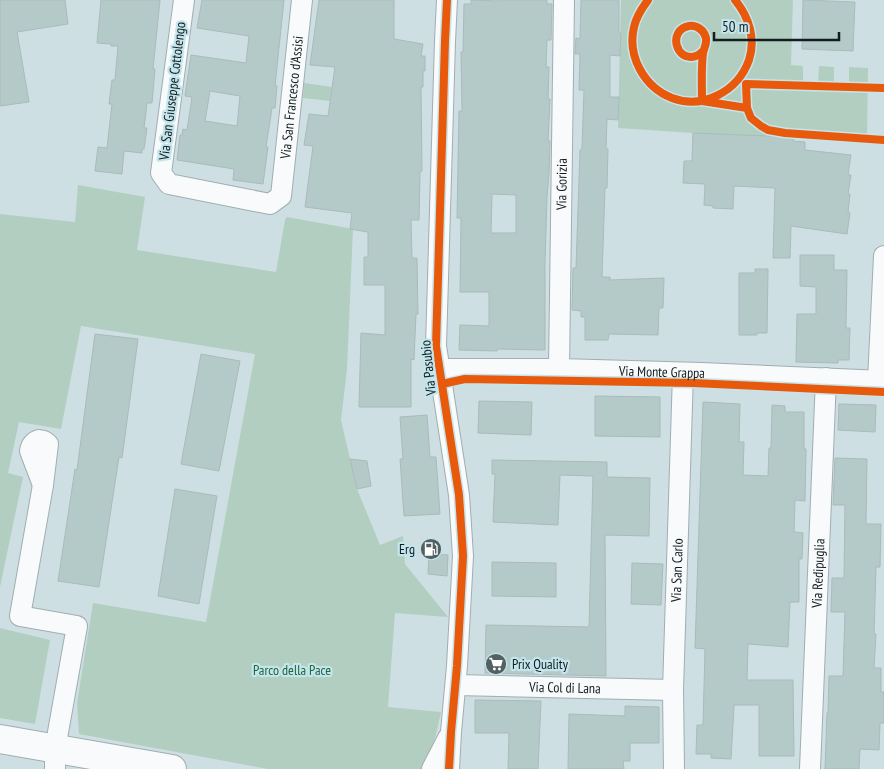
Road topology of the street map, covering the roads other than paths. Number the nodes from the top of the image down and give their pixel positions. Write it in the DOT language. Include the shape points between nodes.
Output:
graph roads {
  1 [pos="184,0"];
  2 [pos="302,0"];
  3 [pos="447,0"];
  4 [pos="564,0"];
  5 [pos="281,196"];
  6 [pos="884,256"];
  7 [pos="440,369"];
  8 [pos="559,369"];
  9 [pos="683,372"];
  10 [pos="826,378"];
  11 [pos="881,381"];
  12 [pos="43,484"];
  13 [pos="456,685"];
  14 [pos="672,690"];
  15 [pos="451,732"];
  16 [pos="0,739"];
  17 [pos="55,759"];
  18 [pos="172,769"];
  19 [pos="432,769"];
  20 [pos="449,769"];
  21 [pos="674,769"];
  22 [pos="810,769"];
  1 -- 5 [label="street, Via San Giuseppe Cottolengo" via="161,173 169,184 270,204"];
  2 -- 5 [label="street, Via San Francesco d'Assisi"];
  3 -- 7 [label="street, Via Pasubio" via="437,290 436,346"];
  4 -- 8 [label="street, Via Gorizia"];
  6 -- 11 [label="street"];
  7 -- 8 [label="street, Via Monte Grappa"];
  7 -- 13 [label="street, Via Pasubio" via="459,495 463,556"];
  8 -- 9 [label="street, Via Monte Grappa"];
  9 -- 10 [label="street, Via Monte Grappa"];
  9 -- 14 [label="street, Via San Carlo"];
  10 -- 11 [label="street, Via Monte Grappa"];
  10 -- 22 [label="street, Via Redipuglia"];
  12 -- 17 [label="street" via="20,616 76,626"];
  13 -- 14 [label="street, Via Col di Lana"];
  13 -- 15 [label="street, Via Pasubio"];
  14 -- 21 [label="street, Via San Carlo"];
  15 -- 19 [label="street"];
  15 -- 20 [label="street, Via Pasubio"];
  16 -- 17 [label="street"];
  17 -- 18 [label="street"];
}
